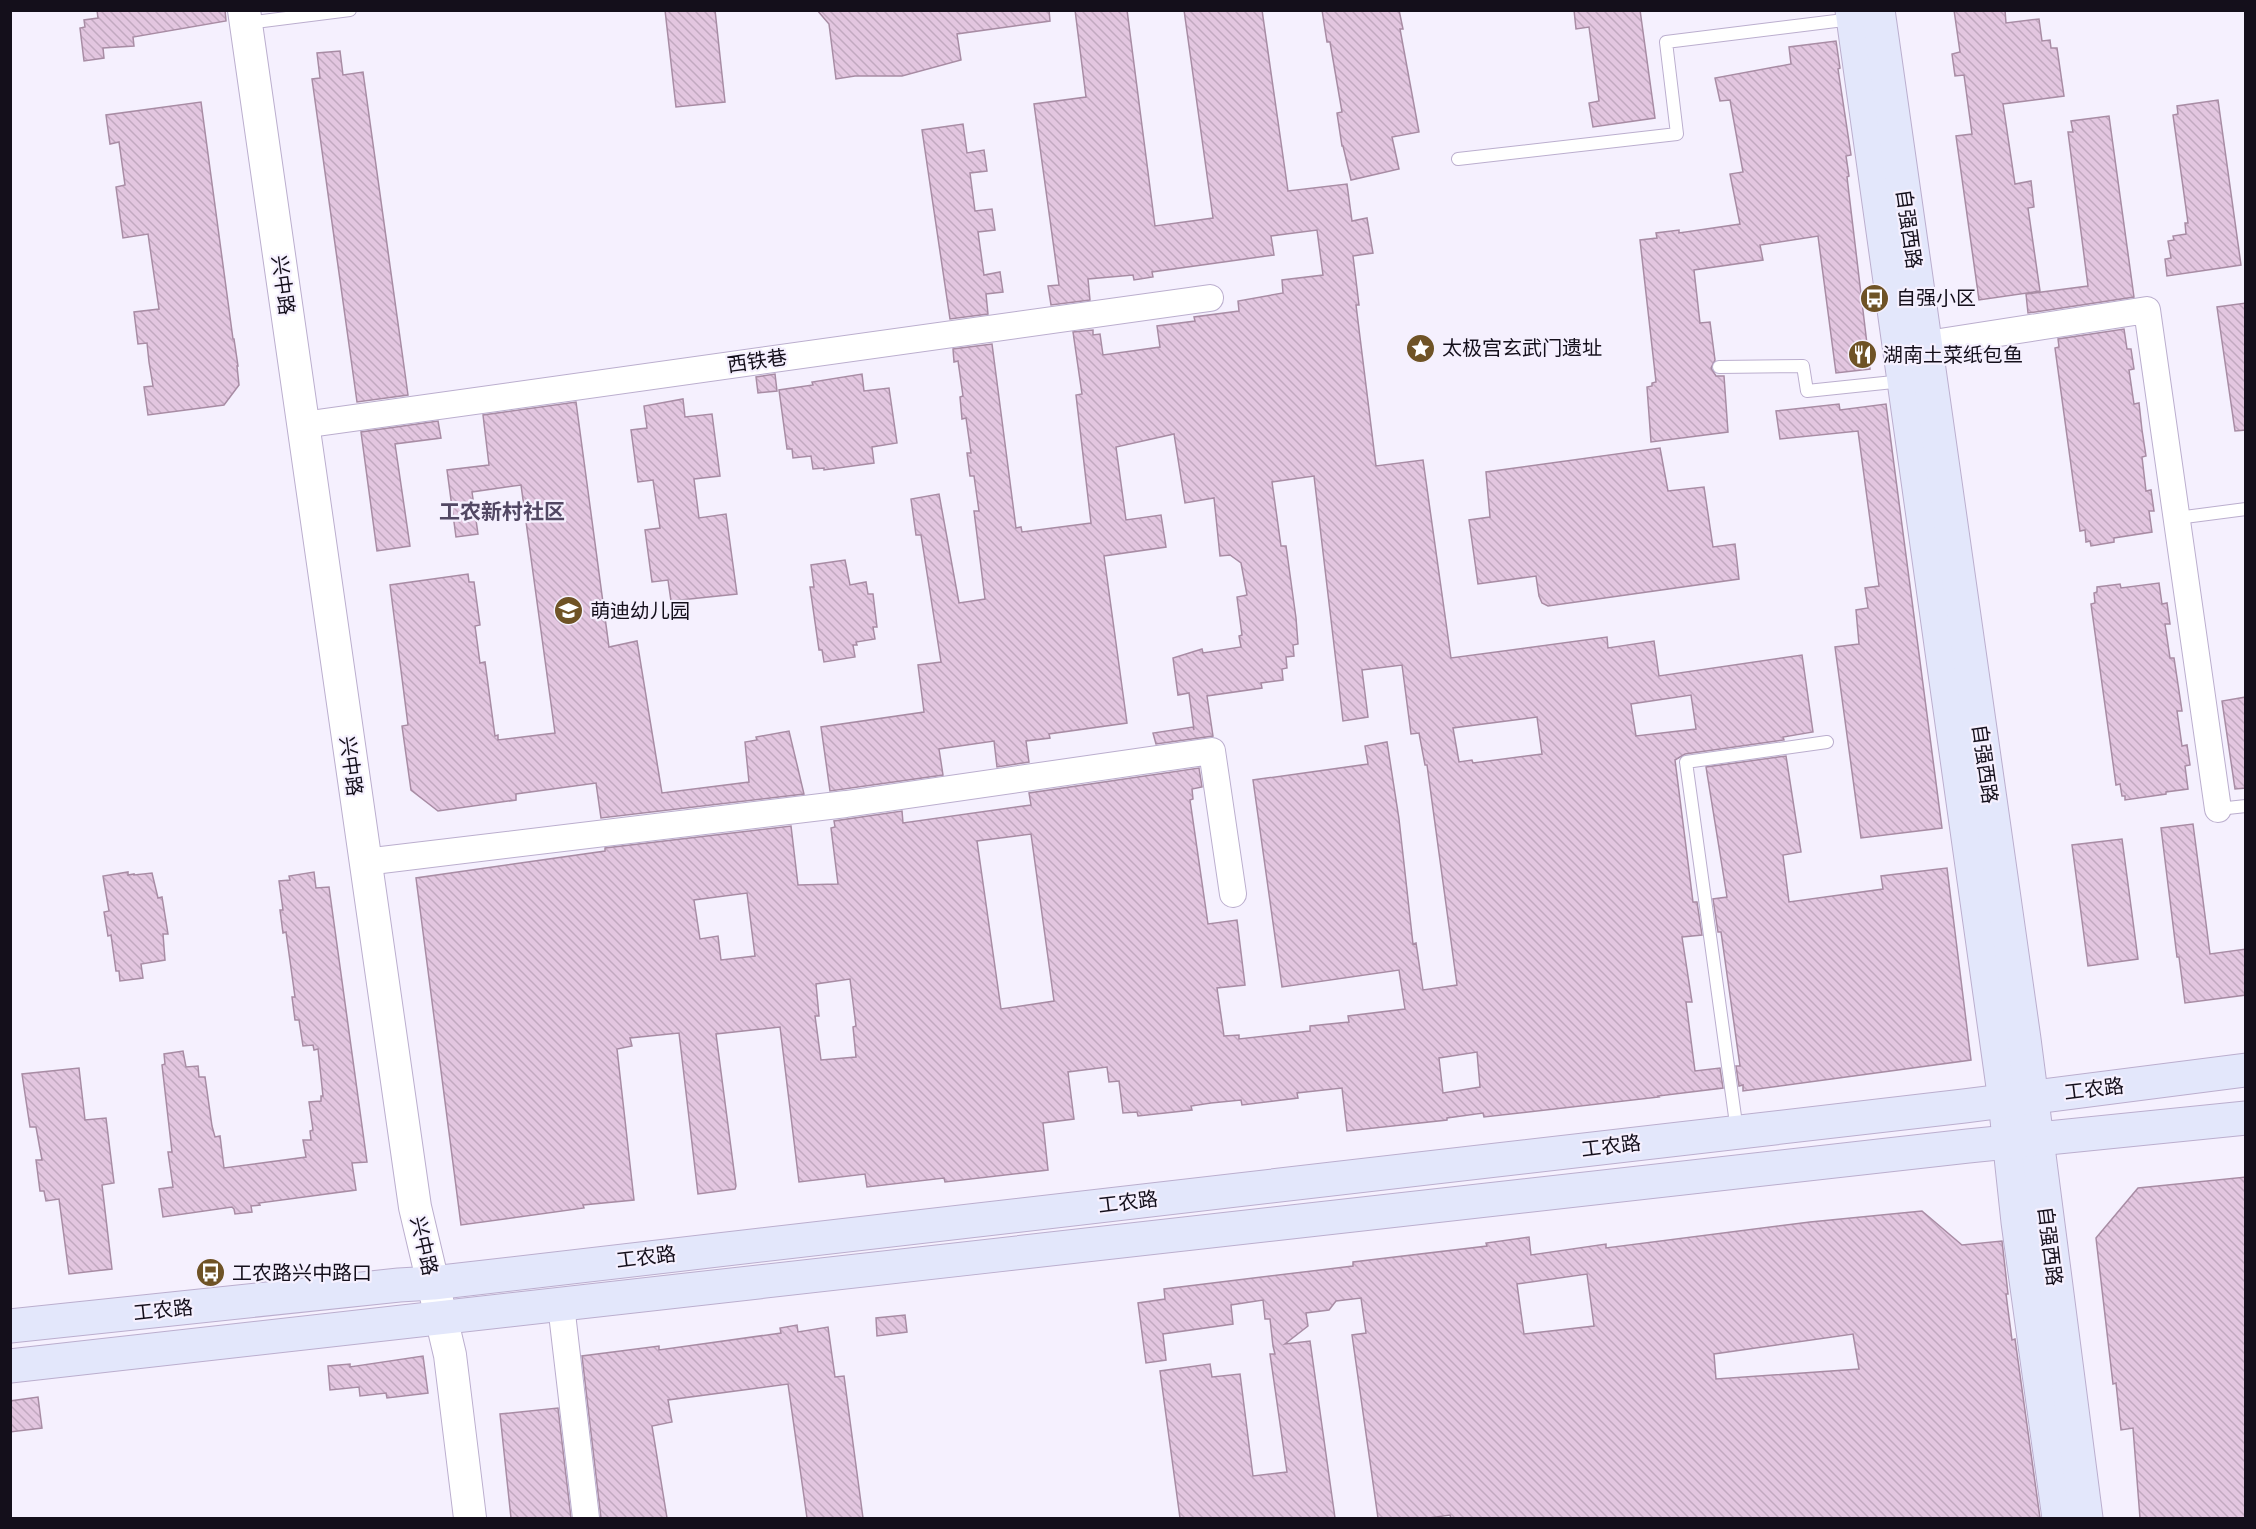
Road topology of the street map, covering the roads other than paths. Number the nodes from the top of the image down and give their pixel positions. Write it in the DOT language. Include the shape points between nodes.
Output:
graph roads {
  1 [pos="350,10"];
  2 [pos="1861,13"];
  3 [pos="245,17"];
  4 [pos="1458,159"];
  5 [pos="1210,298"];
  6 [pos="1912,346"];
  7 [pos="1719,367"];
  8 [pos="1904,381"];
  9 [pos="303,425"];
  10 [pos="2246,510"];
  11 [pos="2177,518"];
  12 [pos="1827,742"];
  13 [pos="2246,806"];
  14 [pos="2218,809"];
  15 [pos="365,861"];
  16 [pos="1233,894"];
  17 [pos="2246,1070"];
  18 [pos="2018,1099"];
  19 [pos="2246,1118"];
  20 [pos="1737,1132"];
  21 [pos="2023,1140"];
  22 [pos="433,1283"];
  23 [pos="561,1305"];
  24 [pos="442,1319"];
  25 [pos="10,1326"];
  26 [pos="10,1366"];
  27 [pos="470,1518"];
  28 [pos="586,1518"];
  29 [pos="2059,1518"];
  30 [pos="2086,1518"];
  1 -- 3 [label="lane"];
  2 -- 4 [label="lane" via="1666,42 1677,134"];
  2 -- 6 [label="main road, 自强西路"];
  3 -- 9 [label="street, 兴中路"];
  5 -- 9 [label="street, 西铁巷"];
  6 -- 8 [label="main road, 自强西路"];
  6 -- 11 [label="street" via="2147,310"];
  6 -- 18 [label="main road, 自强西路"];
  7 -- 8 [label="lane" via="1803,366 1807,391"];
  8 -- 18 [label="main road, 自强西路"];
  9 -- 15 [label="street, 兴中路"];
  10 -- 11 [label="lane"];
  11 -- 14 [label="street"];
  12 -- 20 [label="lane" via="1686,762"];
  13 -- 14 [label="lane"];
  15 -- 16 [label="street" via="858,802 1212,751"];
  15 -- 22 [label="street, 兴中路" via="415,1207"];
  17 -- 18 [label="main road, 工农路"];
  18 -- 20 [label="main road, 工农路"];
  18 -- 21 [label="main road, 自强西路"];
  19 -- 21 [label="main road, 工农路"];
  20 -- 22 [label="main road, 工农路"];
  21 -- 23 [label="main road, 工农路"];
  21 -- 29 [label="main road, 自强西路"];
  21 -- 30 [label="main road, 自强西路"];
  22 -- 24 [label="street, 兴中路"];
  22 -- 25 [label="main road, 工农路"];
  23 -- 24 [label="main road, 工农路"];
  23 -- 28 [label="street"];
  24 -- 26 [label="main road, 工农路"];
  24 -- 27 [label="street, 兴中路"];
}
